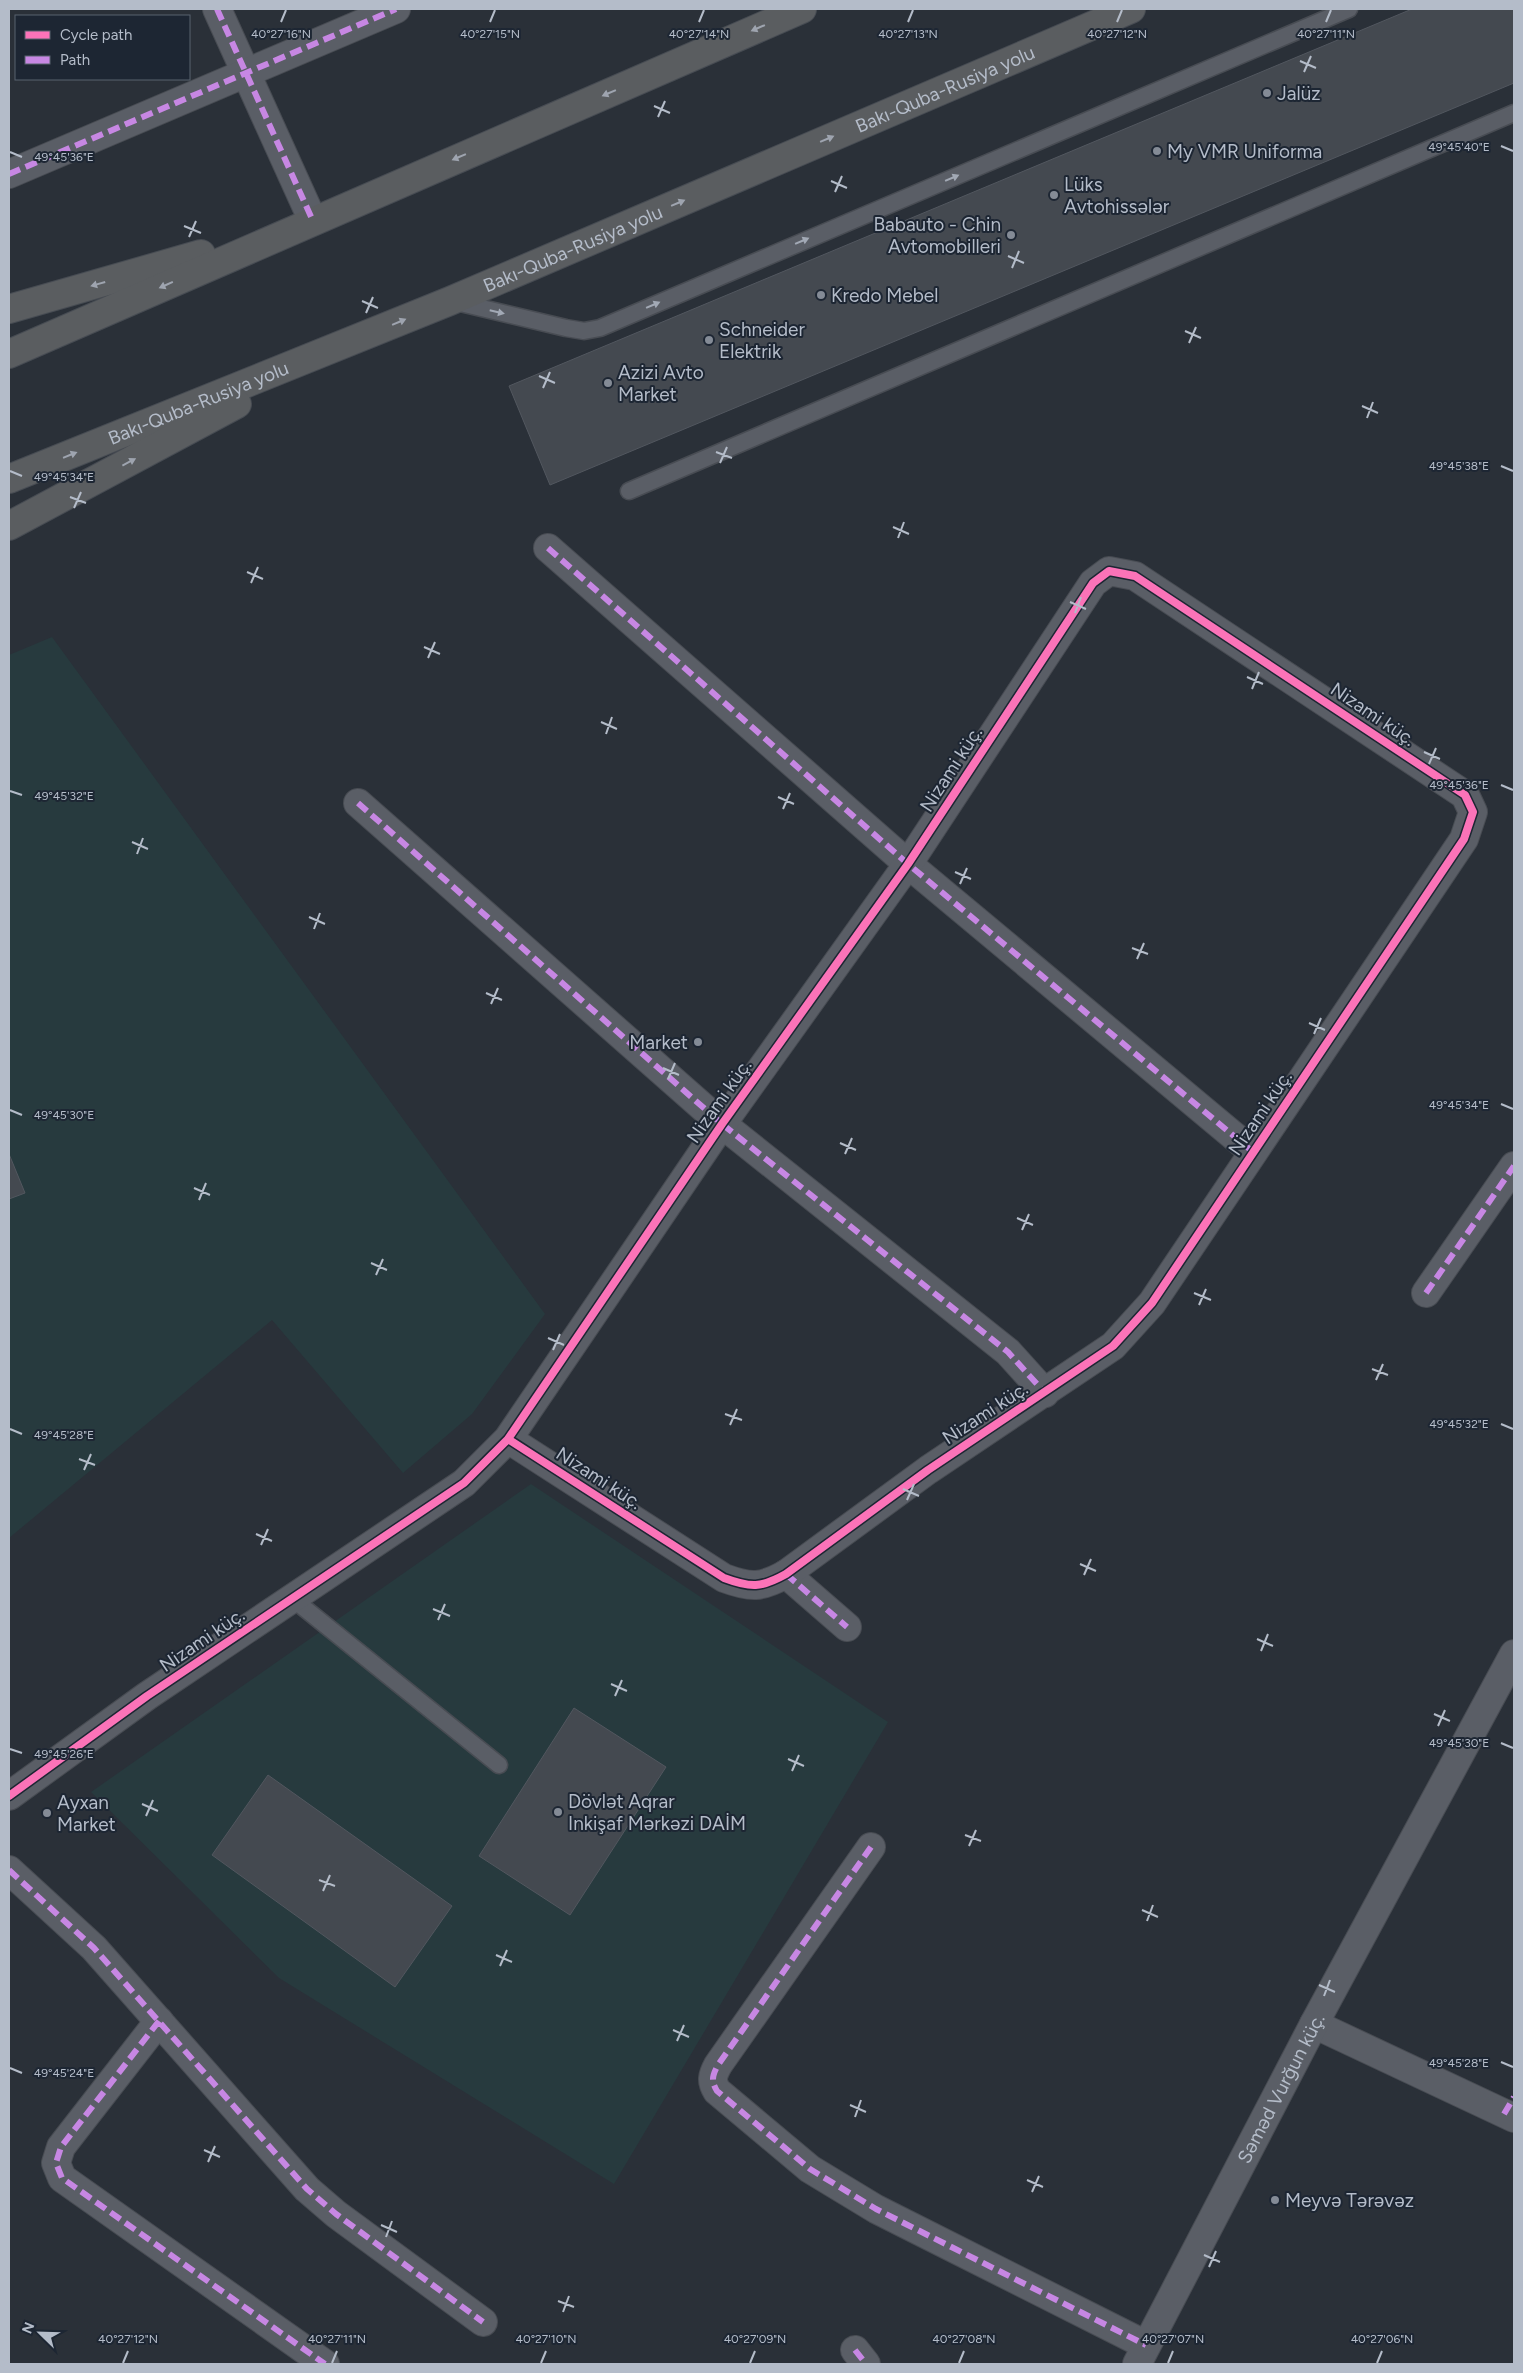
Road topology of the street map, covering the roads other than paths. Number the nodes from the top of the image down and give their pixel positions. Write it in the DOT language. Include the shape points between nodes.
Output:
graph roads {
  1 [pos="217,9"];
  2 [pos="396,9"];
  3 [pos="802,9"];
  4 [pos="1131,9"];
  5 [pos="1349,9"];
  6 [pos="246,72"];
  7 [pos="1514,113"];
  8 [pos="9,174"];
  9 [pos="312,220"];
  10 [pos="450,301"];
  11 [pos="9,310"];
  12 [pos="359,339"];
  13 [pos="9,354"];
  14 [pos="9,480"];
  15 [pos="629,491"];
  16 [pos="9,526"];
  17 [pos="548,548"];
  18 [pos="358,803"];
  19 [pos="908,864"];
  20 [pos="722,1124"];
  21 [pos="1253,1152"];
  22 [pos="1514,1166"];
  23 [pos="1426,1293"];
  24 [pos="1045,1393"];
  25 [pos="508,1439"];
  26 [pos="786,1574"];
  27 [pos="293,1599"];
  28 [pos="846,1627"];
  29 [pos="1514,1654"];
  30 [pos="499,1765"];
  31 [pos="9,1796"];
  32 [pos="871,1848"];
  33 [pos="9,1870"];
  34 [pos="159,2021"];
  35 [pos="1314,2024"];
  36 [pos="1511,2110"];
  37 [pos="483,2322"];
  38 [pos="1142,2355"];
  39 [pos="325,2364"];
  1 -- 6 [label="street"];
  2 -- 6 [label="street"];
  3 -- 9 [label="highway, one-way"];
  10 -- 4 [label="highway, Bakı-Quba-Rusiya yolu, one-way"];
  10 -- 5 [label="lane, one-way" via="566,328 584,331 600,328"];
  6 -- 8 [label="street"];
  6 -- 9 [label="street"];
  7 -- 15 [label="lane"];
  9 -- 11 [label="highway, one-way"];
  9 -- 13 [label="highway, one-way"];
  12 -- 10 [label="highway, Bakı-Quba-Rusiya yolu, one-way"];
  14 -- 12 [label="highway, Bakı-Quba-Rusiya yolu, one-way"];
  16 -- 12 [label="highway, one-way"];
  17 -- 19 [label="street"];
  18 -- 20 [label="street"];
  19 -- 20 [label="street, Nizami küç."];
  19 -- 21 [label="street"];
  19 -- 21 [label="street, Nizami küç." via="1093,584 1109,571 1135,576 1465,795 1473,812 1464,839"];
  20 -- 24 [label="street" via="1008,1352"];
  20 -- 25 [label="street, Nizami küç."];
  21 -- 24 [label="street, Nizami küç." via="1152,1303 1113,1346"];
  22 -- 23 [label="street"];
  24 -- 26 [label="street, Nizami küç." via="928,1470"];
  25 -- 26 [label="street, Nizami küç." via="724,1578 745,1586 766,1585"];
  25 -- 27 [label="street, Nizami küç." via="464,1483"];
  26 -- 28 [label="street"];
  27 -- 30 [label="lane"];
  27 -- 31 [label="street, Nizami küç." via="147,1696"];
  29 -- 35 [label="street, Səməd Vurğun küç."];
  32 -- 38 [label="street" via="718,2065 712,2075 712,2083 717,2091 810,2169 876,2210"];
  33 -- 34 [label="street" via="94,1948"];
  34 -- 37 [label="street" via="307,2189"];
  34 -- 39 [label="street" via="61,2147 56,2163 62,2178"];
  35 -- 36 [label="street"];
  35 -- 38 [label="street, Səməd Vurğun küç."];
}
